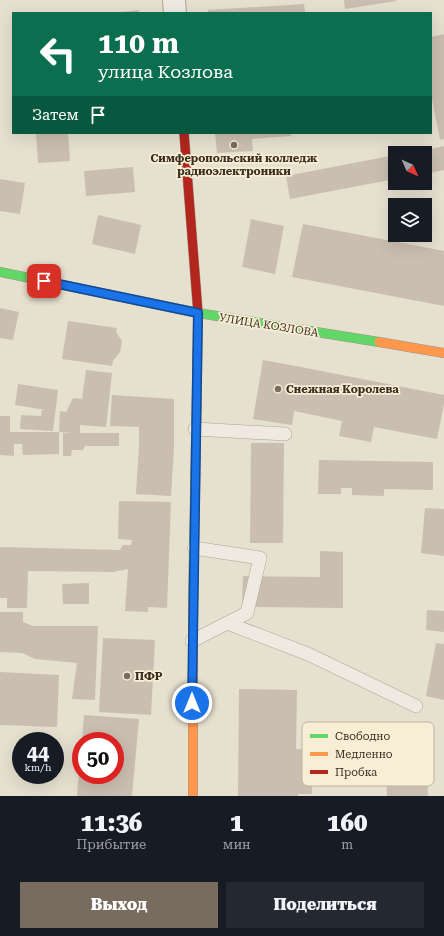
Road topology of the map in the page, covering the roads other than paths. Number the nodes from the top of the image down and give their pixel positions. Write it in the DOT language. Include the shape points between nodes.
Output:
graph roads {
  1 [pos="174,0"];
  2 [pos="175,12"];
  3 [pos="184,134"];
  4 [pos="0,272"];
  5 [pos="198,313"];
  6 [pos="444,353"];
  7 [pos="195,429"];
  8 [pos="285,434"];
  9 [pos="194,548"];
  10 [pos="227,623"];
  11 [pos="192,641"];
  12 [pos="416,706"];
  13 [pos="192,796"];
  1 -- 2 [label="street"];
  3 -- 5 [label="main road"];
  4 -- 5 [label="main road, УЛИЦА КОЗЛОВА"];
  5 -- 6 [label="main road, УЛИЦА КОЗЛОВА"];
  5 -- 7 [label="main road"];
  7 -- 8 [label="lane"];
  7 -- 9 [label="main road"];
  9 -- 10 [label="lane" via="260,558 246,613"];
  9 -- 11 [label="main road"];
  10 -- 11 [label="lane"];
  10 -- 12 [label="lane" via="308,654"];
  11 -- 13 [label="main road"];
}
